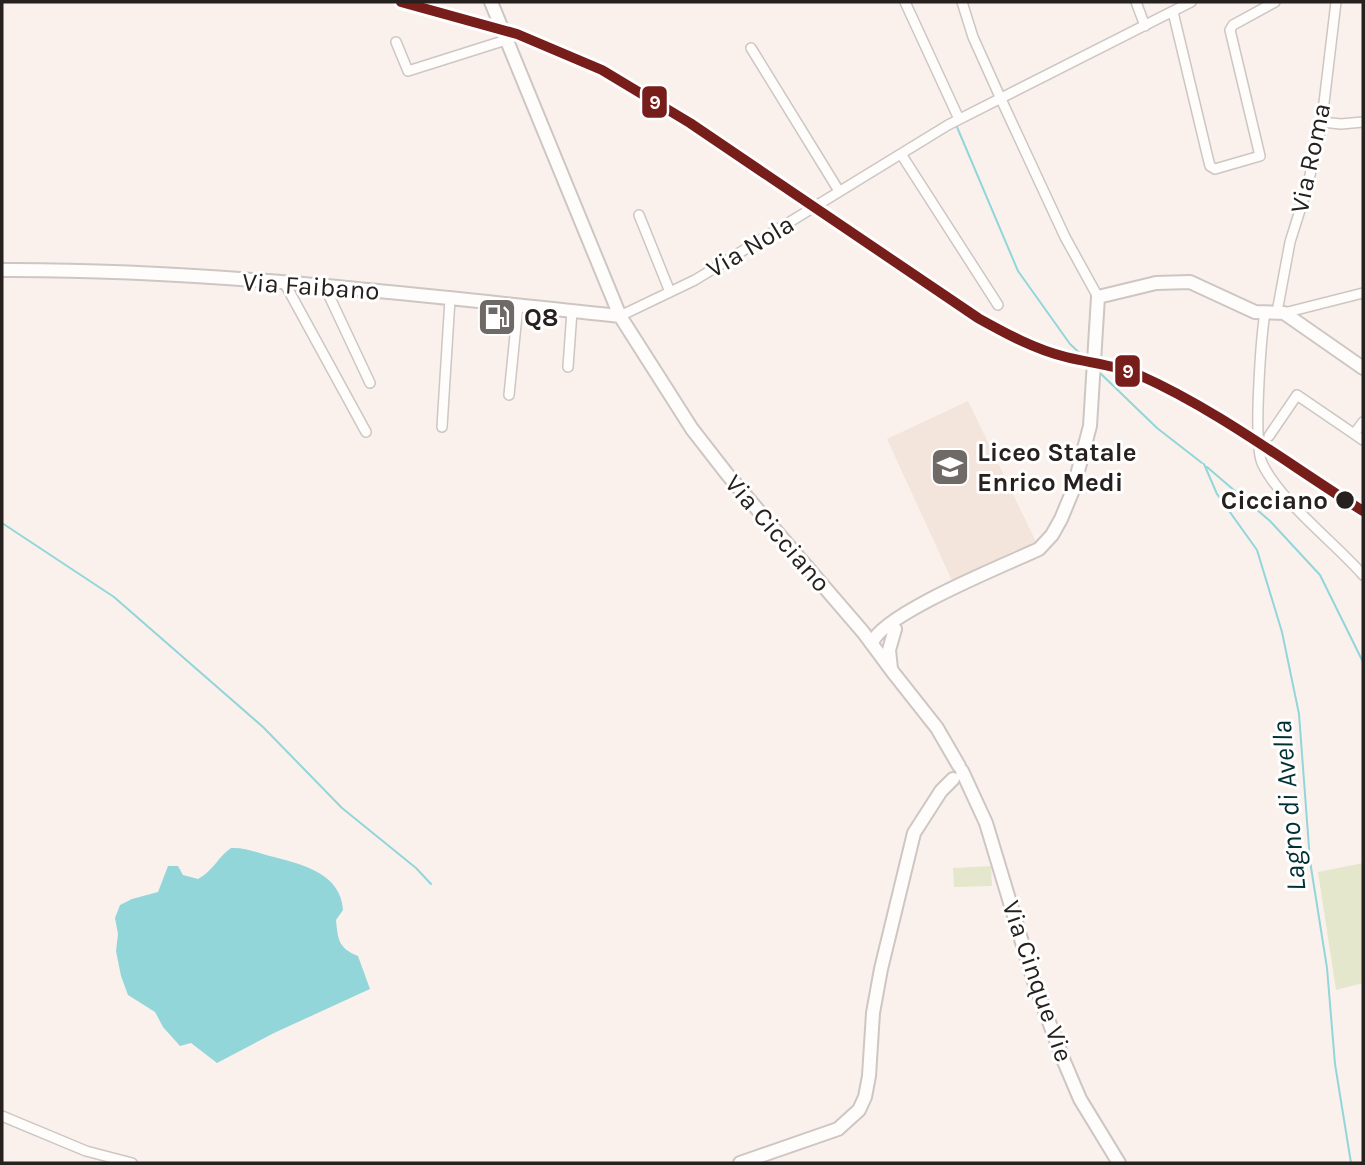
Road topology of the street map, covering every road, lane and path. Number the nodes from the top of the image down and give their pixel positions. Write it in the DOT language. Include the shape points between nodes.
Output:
graph roads {
  1 [pos="491,2"];
  2 [pos="905,2"];
  3 [pos="962,2"];
  4 [pos="1136,2"];
  5 [pos="1191,2"];
  6 [pos="1275,2"];
  7 [pos="1336,2"];
  8 [pos="1173,12"];
  9 [pos="1145,26"];
  10 [pos="506,40"];
  11 [pos="396,42"];
  12 [pos="751,48"];
  13 [pos="1000,97"];
  14 [pos="955,122"];
  15 [pos="1322,122"];
  16 [pos="1363,122"];
  17 [pos="901,154"];
  18 [pos="839,191"];
  19 [pos="639,215"];
  20 [pos="2,270"];
  21 [pos="284,282"];
  22 [pos="324,285"];
  23 [pos="670,292"];
  24 [pos="1363,293"];
  25 [pos="1098,297"];
  26 [pos="450,299"];
  27 [pos="998,305"];
  28 [pos="518,306"];
  29 [pos="572,311"];
  30 [pos="1275,313"];
  31 [pos="620,316"];
  32 [pos="568,367"];
  33 [pos="1363,368"];
  34 [pos="370,383"];
  35 [pos="509,395"];
  36 [pos="1363,422"];
  37 [pos="442,427"];
  38 [pos="366,432"];
  39 [pos="1354,434"];
  40 [pos="1269,436"];
  41 [pos="1363,440"];
  42 [pos="1363,575"];
  43 [pos="890,628"];
  44 [pos="863,632"];
  45 [pos="872,643"];
  46 [pos="892,671"];
  47 [pos="954,773"];
  48 [pos="2,1116"];
  49 [pos="132,1163"];
  50 [pos="740,1163"];
  51 [pos="1119,1163"];
  1 -- 10 [label="street, Via Cicciano"];
  2 -- 14 [label="street"];
  3 -- 13 [label="street"];
  4 -- 9 [label="street"];
  5 -- 8 [label="street, Via Nola"];
  6 -- 8 [label="street" via="1230,30 1260,156 1215,169 1210,166"];
  7 -- 15 [label="street, Via Roma"];
  8 -- 9 [label="street, Via Nola"];
  9 -- 13 [label="street, Via Nola"];
  10 -- 11 [label="street" via="408,71"];
  10 -- 31 [label="street, Via Cicciano"];
  12 -- 18 [label="street"];
  13 -- 14 [label="street, Via Nola"];
  13 -- 25 [label="street"];
  14 -- 17 [label="street, Via Nola"];
  15 -- 16 [label="street"];
  15 -- 30 [label="street, Via Roma"];
  17 -- 18 [label="street, Via Nola"];
  17 -- 27 [label="street"];
  18 -- 23 [label="street, Via Nola"];
  19 -- 23 [label="street"];
  20 -- 21 [label="street, Via Faibano"];
  21 -- 22 [label="street, Via Faibano"];
  21 -- 38 [label="street"];
  22 -- 26 [label="street, Via Faibano"];
  22 -- 34 [label="street"];
  23 -- 31 [label="street, Via Nola"];
  24 -- 30 [label="street"];
  25 -- 30 [label="street" via="1190,282 1247,310"];
  25 -- 43 [label="street" via="1090,426 1073,490 1052,535 1039,549 912,610"];
  26 -- 28 [label="street, Via Faibano"];
  26 -- 37 [label="street"];
  28 -- 29 [label="street, Via Faibano"];
  28 -- 35 [label="street"];
  29 -- 31 [label="street, Via Faibano"];
  29 -- 32 [label="street"];
  30 -- 33 [label="street"];
  30 -- 42 [label="street, Via Roma" via="1261,355 1259,443 1263,464 1280,490"];
  31 -- 44 [label="street, Via Cicciano" via="692,429"];
  36 -- 39 [label="street"];
  39 -- 40 [label="street" via="1297,395"];
  39 -- 41 [label="street"];
  43 -- 44 [label="street"];
  43 -- 45 [label="street" via="883,640"];
  43 -- 46 [label="street"];
  44 -- 45 [label="street, Via Cicciano"];
  45 -- 46 [label="street, Via Cicciano"];
  46 -- 47 [label="street, Via Cicciano" via="946,742"];
  47 -- 50 [label="street" via="914,833 881,969 869,1076 859,1110 838,1129"];
  47 -- 51 [label="street, Via Cinque Vie" via="971,792 986,823 1034,982 1063,1059 1080,1099"];
  48 -- 49 [label="street" via="86,1152"];
}
